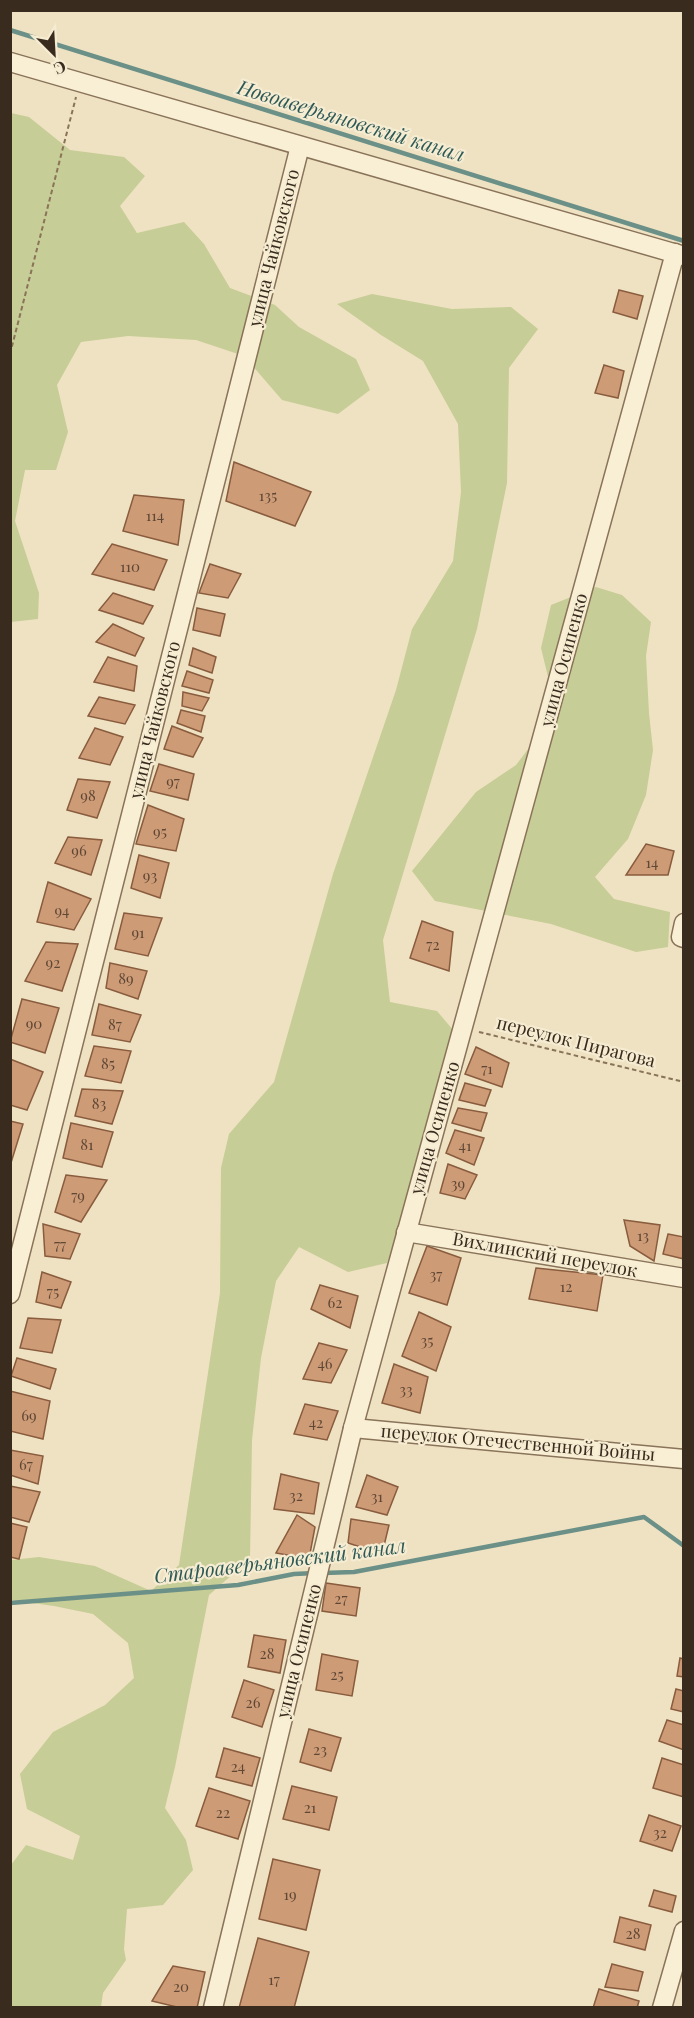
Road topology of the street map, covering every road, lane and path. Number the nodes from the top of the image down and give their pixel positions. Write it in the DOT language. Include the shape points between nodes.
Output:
graph roads {
  1 [pos="10,62"];
  2 [pos="79,82"];
  3 [pos="300,146"];
  4 [pos="679,255"];
  5 [pos="10,354"];
  6 [pos="684,923"];
  7 [pos="684,938"];
  8 [pos="463,1028"];
  9 [pos="684,1082"];
  10 [pos="406,1232"];
  11 [pos="684,1278"];
  12 [pos="10,1294"];
  13 [pos="353,1428"];
  14 [pos="684,1459"];
  15 [pos="684,1930"];
  16 [pos="213,2007"];
  17 [pos="662,2007"];
  1 -- 2 [label="street"];
  2 -- 3 [label="street"];
  2 -- 5 [label="path"];
  3 -- 4 [label="street"];
  3 -- 12 [label="street, улица Чайковского"];
  4 -- 8 [label="street, улица Осипенко"];
  6 -- 7 [label="street"];
  8 -- 9 [label="path, переулок Пирагова"];
  8 -- 10 [label="street, улица Осипенко"];
  10 -- 11 [label="street, Вихлинский переулок"];
  10 -- 13 [label="street, улица Осипенко"];
  13 -- 14 [label="street, переулок Отечественной Войны"];
  13 -- 16 [label="street, улица Осипенко"];
  15 -- 17 [label="street"];
}
